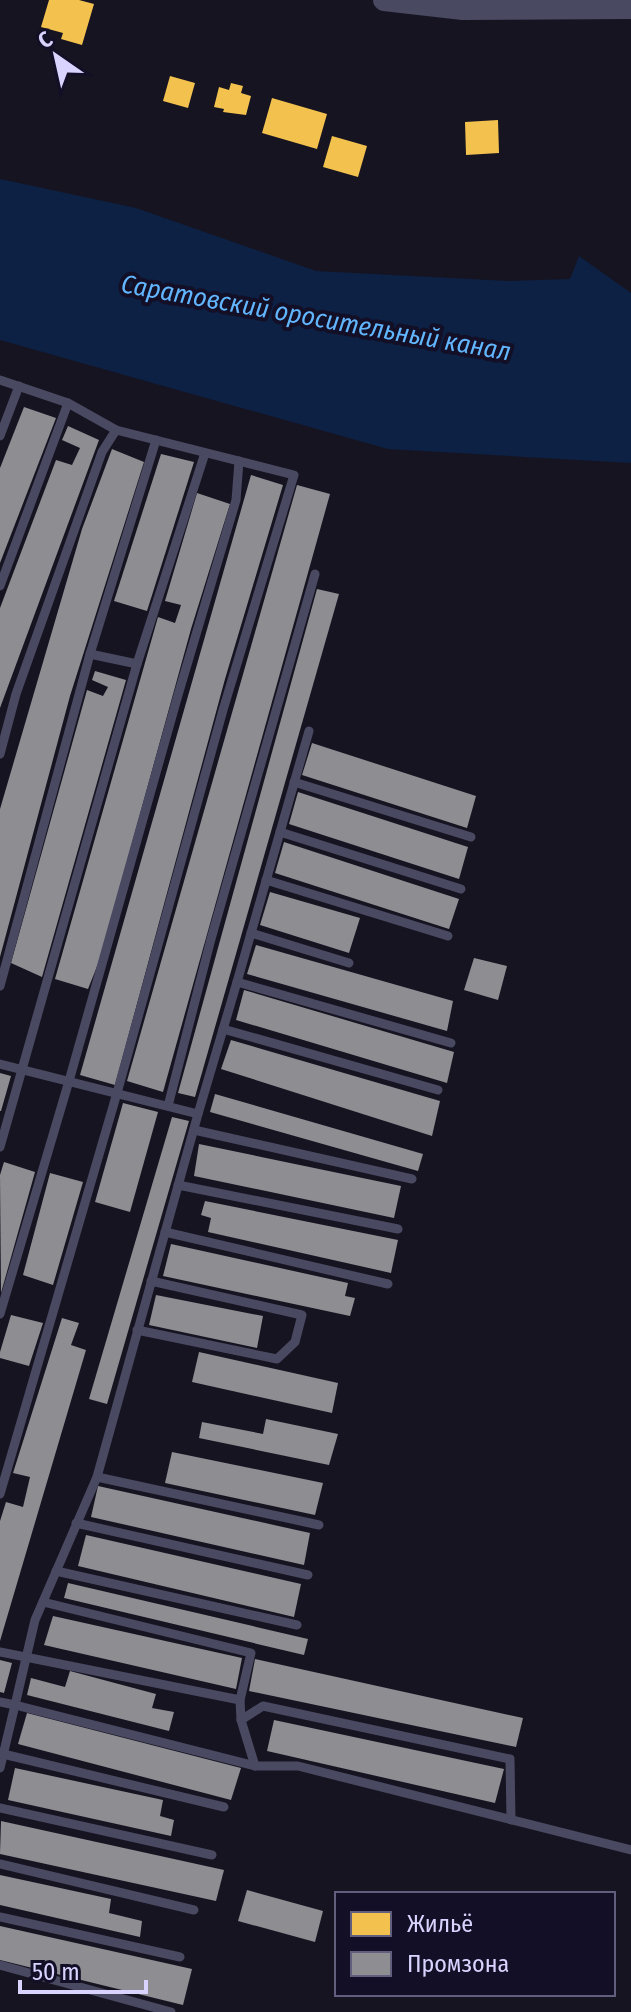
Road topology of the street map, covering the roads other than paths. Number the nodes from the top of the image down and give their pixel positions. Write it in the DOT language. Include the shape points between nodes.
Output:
graph roads {
  1 [pos="386,0"];
  2 [pos="631,8"];
  3 [pos="0,380"];
  4 [pos="19,386"];
  5 [pos="68,403"];
  6 [pos="116,430"];
  7 [pos="0,436"];
  8 [pos="156,440"];
  9 [pos="205,453"];
  10 [pos="239,461"];
  11 [pos="315,574"];
  12 [pos="0,586"];
  13 [pos="90,654"];
  14 [pos="137,664"];
  15 [pos="309,731"];
  16 [pos="0,754"];
  17 [pos="294,782"];
  18 [pos="280,832"];
  19 [pos="471,837"];
  20 [pos="266,880"];
  21 [pos="461,889"];
  22 [pos="251,933"];
  23 [pos="448,936"];
  24 [pos="349,963"];
  25 [pos="237,982"];
  26 [pos="0,986"];
  27 [pos="223,1029"];
  28 [pos="451,1043"];
  29 [pos="0,1064"];
  30 [pos="23,1069"];
  31 [pos="69,1081"];
  32 [pos="438,1090"];
  33 [pos="117,1093"];
  34 [pos="168,1106"];
  35 [pos="198,1114"];
  36 [pos="194,1130"];
  37 [pos="0,1147"];
  38 [pos="412,1179"];
  39 [pos="178,1185"];
  40 [pos="398,1229"];
  41 [pos="165,1232"];
  42 [pos="151,1281"];
  43 [pos="388,1284"];
  44 [pos="0,1314"];
  45 [pos="137,1330"];
  46 [pos="97,1477"];
  47 [pos="0,1494"];
  48 [pos="76,1523"];
  49 [pos="319,1525"];
  50 [pos="56,1571"];
  51 [pos="308,1575"];
  52 [pos="43,1602"];
  53 [pos="297,1625"];
  54 [pos="0,1652"];
  55 [pos="26,1657"];
  56 [pos="240,1700"];
  57 [pos="0,1702"];
  58 [pos="15,1705"];
  59 [pos="241,1720"];
  60 [pos="1,1762"];
  61 [pos="255,1766"];
  62 [pos="224,1807"];
  63 [pos="0,1808"];
  64 [pos="511,1820"];
  65 [pos="631,1850"];
  66 [pos="212,1855"];
  67 [pos="0,1864"];
  68 [pos="194,1910"];
  69 [pos="0,1917"];
  70 [pos="180,1957"];
  71 [pos="0,1965"];
  72 [pos="171,2012"];
  1 -- 2 [label="street" via="463,9"];
  3 -- 4 [label="lane"];
  4 -- 5 [label="lane"];
  4 -- 7 [label="lane"];
  5 -- 6 [label="lane"];
  5 -- 12 [label="lane"];
  6 -- 8 [label="lane"];
  6 -- 16 [label="lane" via="102,452 16,694"];
  8 -- 9 [label="lane"];
  8 -- 13 [label="lane"];
  9 -- 10 [label="lane"];
  9 -- 14 [label="lane"];
  10 -- 31 [label="lane" via="236,500"];
  10 -- 33 [label="lane" via="294,475"];
  11 -- 34 [label="lane"];
  13 -- 14 [label="lane"];
  13 -- 26 [label="lane"];
  14 -- 30 [label="lane"];
  15 -- 17 [label="lane"];
  17 -- 18 [label="lane"];
  17 -- 19 [label="lane"];
  18 -- 20 [label="lane"];
  18 -- 21 [label="lane"];
  20 -- 22 [label="lane"];
  20 -- 23 [label="lane"];
  22 -- 24 [label="lane"];
  22 -- 25 [label="lane"];
  25 -- 27 [label="lane"];
  25 -- 28 [label="lane"];
  27 -- 32 [label="lane"];
  27 -- 35 [label="lane"];
  29 -- 30 [label="lane"];
  30 -- 31 [label="lane"];
  30 -- 37 [label="lane"];
  31 -- 33 [label="lane"];
  31 -- 44 [label="lane"];
  33 -- 34 [label="lane"];
  33 -- 47 [label="lane"];
  34 -- 35 [label="lane"];
  35 -- 36 [label="lane"];
  36 -- 38 [label="lane"];
  36 -- 39 [label="lane"];
  39 -- 40 [label="lane"];
  39 -- 41 [label="lane"];
  41 -- 42 [label="lane"];
  41 -- 43 [label="lane"];
  42 -- 45 [label="lane"];
  42 -- 45 [label="lane" via="302,1315 295,1342 277,1359"];
  45 -- 46 [label="lane"];
  46 -- 48 [label="lane"];
  46 -- 49 [label="lane"];
  48 -- 50 [label="lane"];
  48 -- 51 [label="lane"];
  50 -- 52 [label="lane"];
  50 -- 53 [label="lane"];
  52 -- 55 [label="lane"];
  52 -- 56 [label="lane" via="251,1653"];
  54 -- 55 [label="lane"];
  55 -- 56 [label="lane"];
  55 -- 58 [label="lane"];
  56 -- 59 [label="lane"];
  57 -- 58 [label="lane"];
  58 -- 60 [label="lane"];
  58 -- 61 [label="lane"];
  59 -- 61 [label="lane"];
  59 -- 64 [label="lane" via="263,1706 510,1759"];
  60 -- 62 [label="lane"];
  61 -- 64 [label="lane" via="298,1766"];
  63 -- 66 [label="lane"];
  64 -- 65 [label="lane"];
  67 -- 68 [label="lane"];
  69 -- 70 [label="lane"];
  71 -- 72 [label="lane"];
}
